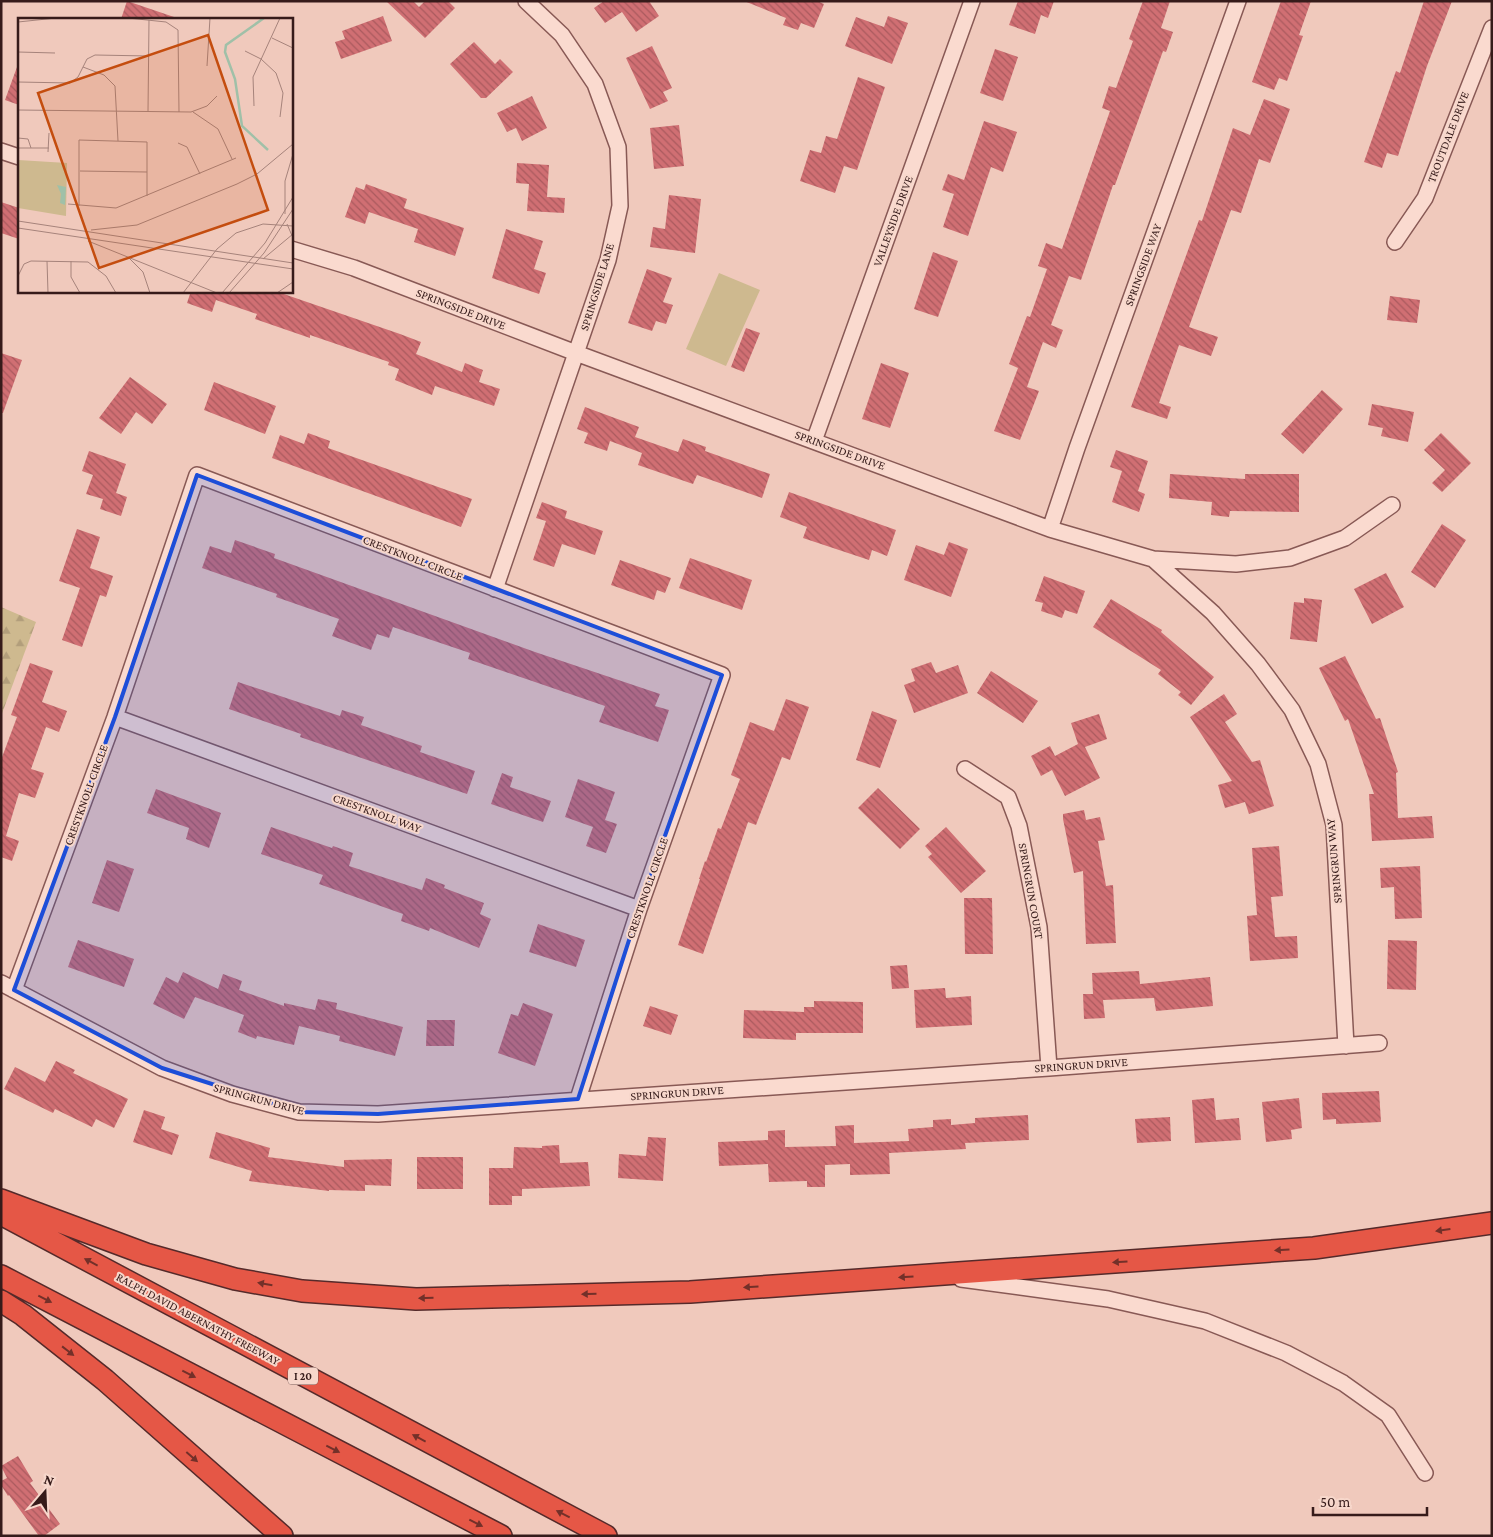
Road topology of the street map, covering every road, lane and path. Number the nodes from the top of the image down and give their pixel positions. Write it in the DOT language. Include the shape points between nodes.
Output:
graph roads {
  1 [pos="526,1"];
  2 [pos="1238,1"];
  3 [pos="967,3"];
  4 [pos="1492,28"];
  5 [pos="1,151"];
  6 [pos="18,157"];
  7 [pos="1395,242"];
  8 [pos="292,249"];
  9 [pos="576,353"];
  10 [pos="814,441"];
  11 [pos="1392,505"];
  12 [pos="1050,529"];
  13 [pos="1153,559"];
  14 [pos="495,589"];
  15 [pos="114,717"];
  16 [pos="964,769"];
  17 [pos="639,909"];
  18 [pos="8,987"];
  19 [pos="1379,1043"];
  20 [pos="1346,1046"];
  21 [pos="1049,1068"];
  22 [pos="578,1100"];
  23 [pos="1,1200"];
  24 [pos="1,1214"];
  25 [pos="1492,1223"];
  26 [pos="930,1275"];
  27 [pos="1,1276"];
  28 [pos="1,1301"];
  29 [pos="1425,1473"];
  30 [pos="217,1479"];
  31 [pos="264,1536"];
  32 [pos="282,1536"];
  33 [pos="501,1536"];
  34 [pos="606,1536"];
  1 -- 9 [label="street, SPRINGSIDE LANE" via="562,35 595,84 618,147 620,206 608,260"];
  2 -- 12 [label="street, SPRINGSIDE WAY"];
  3 -- 10 [label="street, VALLEYSIDE DRIVE"];
  4 -- 7 [label="street, TROUTDALE DRIVE" via="1425,198"];
  5 -- 6 [label="street"];
  8 -- 9 [label="street, SPRINGSIDE DRIVE" via="354,268"];
  9 -- 10 [label="street, SPRINGSIDE DRIVE"];
  9 -- 14 [label="street, SPRINGSIDE LANE"];
  10 -- 12 [label="street, SPRINGSIDE DRIVE"];
  11 -- 13 [label="street, SPRINGSIDE DRIVE" via="1345,538 1290,558 1236,564"];
  12 -- 13 [label="street, SPRINGSIDE DRIVE"];
  13 -- 20 [label="street, SPRINGRUN WAY" via="1213,613 1258,664 1292,710 1318,764 1334,825"];
  14 -- 15 [label="street, CRESTKNOLL CIRCLE" via="197,475"];
  14 -- 17 [label="street, CRESTKNOLL CIRCLE" via="722,675"];
  15 -- 17 [label="street, CRESTKNOLL WAY"];
  15 -- 18 [label="street, CRESTKNOLL CIRCLE"];
  16 -- 21 [label="street, SPRINGRUN COURT" via="1008,797 1019,826 1040,927"];
  17 -- 22 [label="street, CRESTKNOLL CIRCLE"];
  18 -- 22 [label="street, SPRINGRUN DRIVE" via="162,1068 232,1094 299,1112 378,1114"];
  19 -- 20 [label="street, SPRINGRUN DRIVE"];
  20 -- 21 [label="street, SPRINGRUN DRIVE"];
  21 -- 22 [label="street, SPRINGRUN DRIVE"];
  26 -- 23 [label="highway, one-way" via="690,1292 416,1298 302,1291 235,1279 146,1254"];
  34 -- 24 [label="highway, RALPH DAVID ABERNATHY FREEWAY / I 20, one-way"];
  25 -- 26 [label="highway, one-way" via="1314,1248"];
  26 -- 29 [label="street" via="1108,1299 1205,1321 1286,1353 1343,1383 1388,1414"];
  27 -- 33 [label="highway, one-way"];
  28 -- 30 [label="highway, one-way" via="105,1380"];
  30 -- 31 [label="highway"];
  30 -- 32 [label="highway"];
}
